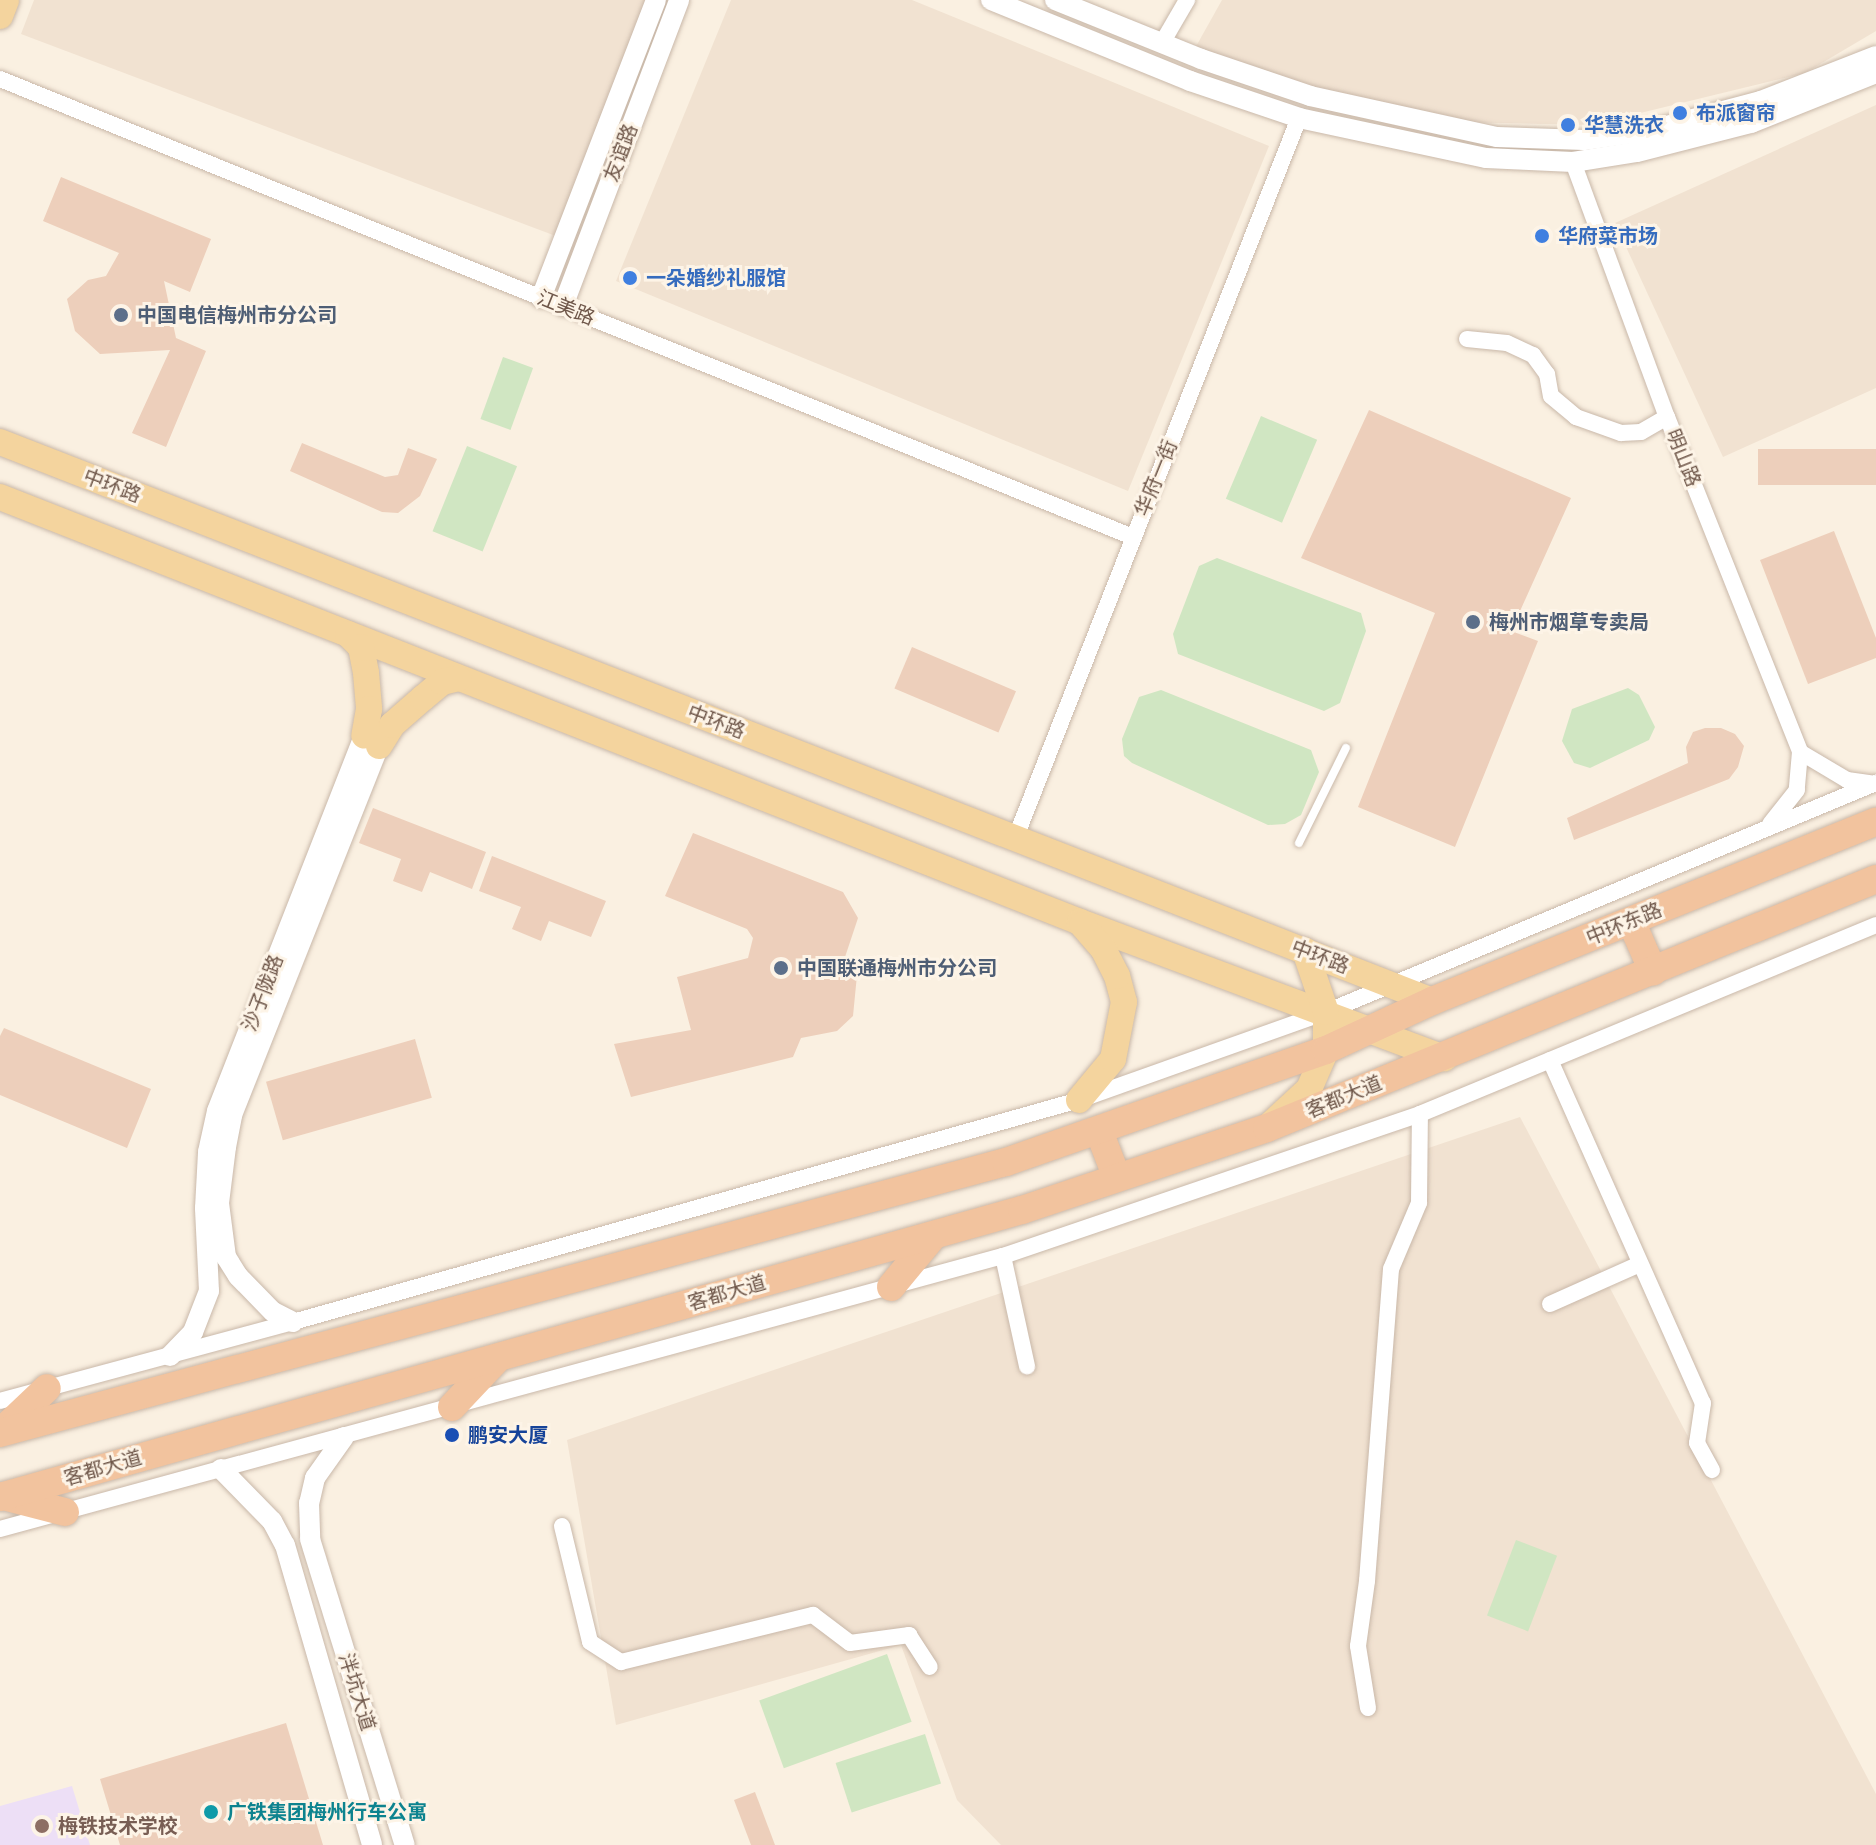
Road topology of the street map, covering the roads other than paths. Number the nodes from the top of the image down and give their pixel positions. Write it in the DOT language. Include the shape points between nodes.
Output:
graph roads {
  1 [pos="6,0"];
  2 [pos="656,0"];
  3 [pos="679,0"];
  4 [pos="991,0"];
  5 [pos="1055,0"];
  6 [pos="1187,0"];
  7 [pos="0,16"];
  8 [pos="1162,43"];
  9 [pos="1876,56"];
  10 [pos="1876,73"];
  11 [pos="0,79"];
  12 [pos="1299,118"];
  13 [pos="1573,162"];
  14 [pos="541,298"];
  15 [pos="563,306"];
  16 [pos="1467,339"];
  17 [pos="1667,417"];
  18 [pos="0,442"];
  19 [pos="0,497"];
  20 [pos="1133,537"];
  21 [pos="348,634"];
  22 [pos="459,678"];
  23 [pos="372,741"];
  24 [pos="1346,748"];
  25 [pos="1800,752"];
  26 [pos="1875,783"];
  27 [pos="1876,822"];
  28 [pos="1763,831"];
  29 [pos="1015,839"];
  30 [pos="1299,843"];
  31 [pos="1876,879"];
  32 [pos="1631,921"];
  33 [pos="1080,922"];
  34 [pos="1876,925"];
  35 [pos="1305,951"];
  36 [pos="1653,971"];
  37 [pos="1391,984"];
  38 [pos="1432,1001"];
  39 [pos="1326,1012"];
  40 [pos="1374,1031"];
  41 [pos="1326,1050"];
  42 [pos="1444,1058"];
  43 [pos="1550,1060"];
  44 [pos="1079,1100"];
  45 [pos="1420,1114"];
  46 [pos="1267,1128"];
  47 [pos="1099,1131"];
  48 [pos="1117,1178"];
  49 [pos="934,1235"];
  50 [pos="1003,1256"];
  51 [pos="218,1258"];
  52 [pos="1640,1264"];
  53 [pos="891,1287"];
  54 [pos="1550,1304"];
  55 [pos="293,1322"];
  56 [pos="170,1356"];
  57 [pos="500,1356"];
  58 [pos="1027,1366"];
  59 [pos="47,1388"];
  60 [pos="0,1401"];
  61 [pos="452,1407"];
  62 [pos="0,1433"];
  63 [pos="344,1437"];
  64 [pos="221,1469"];
  65 [pos="1712,1470"];
  66 [pos="1,1496"];
  67 [pos="65,1512"];
  68 [pos="562,1526"];
  69 [pos="0,1529"];
  70 [pos="930,1667"];
  71 [pos="1368,1708"];
  72 [pos="372,1845"];
  73 [pos="405,1845"];
  1 -- 7 [label="main road"];
  2 -- 14 [label="street, 友谊路"];
  3 -- 15 [label="street, 友谊路"];
  4 -- 12 [label="street" via="1190,81"];
  5 -- 8 [label="street"];
  6 -- 8 [label="street"];
  8 -- 9 [label="street" via="1310,96 1497,137 1584,140 1648,131 1761,101"];
  10 -- 13 [label="street" via="1751,123"];
  11 -- 14 [label="street, 江美路"];
  12 -- 13 [label="street" via="1486,158"];
  12 -- 20 [label="street, 华府一街"];
  13 -- 17 [label="street, 明山路"];
  14 -- 15 [label="street, 江美路"];
  15 -- 20 [label="street, 江美路"];
  16 -- 17 [label="street" via="1507,343 1533,355 1547,374 1551,396 1576,417 1621,433 1641,432"];
  17 -- 25 [label="street, 明山路"];
  18 -- 29 [label="main road, 中环路"];
  19 -- 21 [label="main road"];
  20 -- 29 [label="street, 华府一街"];
  21 -- 22 [label="main road"];
  21 -- 23 [label="main road" via="361,647"];
  22 -- 23 [label="main road" via="442,682"];
  22 -- 33 [label="main road"];
  23 -- 51 [label="street, 沙子陇路" via="217,1111 205,1208"];
  24 -- 30 [label="lane"];
  25 -- 26 [label="street" via="1847,780"];
  25 -- 28 [label="street" via="1797,790"];
  26 -- 28 [label="street"];
  27 -- 32 [label="highway, 中环东路"];
  28 -- 37 [label="street"];
  29 -- 35 [label="main road, 中环路"];
  31 -- 36 [label="highway"];
  32 -- 36 [label="highway"];
  32 -- 38 [label="highway, 中环东路"];
  33 -- 39 [label="main road"];
  33 -- 44 [label="main road" via="1104,950 1124,1002 1113,1059"];
  34 -- 43 [label="street"];
  35 -- 37 [label="main road, 中环路"];
  35 -- 39 [label="main road"];
  36 -- 42 [label="highway"];
  37 -- 38 [label="main road, 中环路"];
  37 -- 39 [label="street"];
  38 -- 40 [label="highway, 中环东路"];
  39 -- 40 [label="main road"];
  39 -- 41 [label="main road"];
  39 -- 44 [label="street"];
  40 -- 41 [label="highway"];
  40 -- 42 [label="main road"];
  41 -- 46 [label="main road" via="1309,1089"];
  41 -- 47 [label="highway"];
  42 -- 46 [label="highway, 客都大道"];
  43 -- 45 [label="street"];
  43 -- 52 [label="street"];
  44 -- 55 [label="street"];
  45 -- 50 [label="street"];
  45 -- 71 [label="street" via="1419,1203 1391,1269 1358,1646"];
  46 -- 48 [label="highway, 客都大道"];
  47 -- 48 [label="highway"];
  47 -- 62 [label="highway" via="1006,1162"];
  48 -- 49 [label="highway, 客都大道"];
  49 -- 53 [label="highway"];
  49 -- 57 [label="highway, 客都大道"];
  50 -- 53 [label="street"];
  50 -- 58 [label="street"];
  51 -- 55 [label="street" via="273,1312"];
  51 -- 56 [label="street, 沙子陇路" via="193,1332"];
  52 -- 54 [label="street"];
  52 -- 65 [label="street" via="1703,1403 1697,1443"];
  53 -- 61 [label="street"];
  55 -- 56 [label="street"];
  56 -- 59 [label="street"];
  57 -- 61 [label="highway"];
  57 -- 66 [label="highway, 客都大道"];
  59 -- 60 [label="street"];
  59 -- 62 [label="highway"];
  61 -- 63 [label="street"];
  63 -- 64 [label="street"];
  63 -- 73 [label="street, 泮坑大道" via="315,1478 310,1539"];
  64 -- 67 [label="street"];
  64 -- 72 [label="street, 泮坑大道" via="272,1521 285,1545"];
  66 -- 67 [label="highway"];
  67 -- 69 [label="street"];
  68 -- 70 [label="street" via="590,1642 621,1662 813,1615 850,1643 909,1635"];
}
